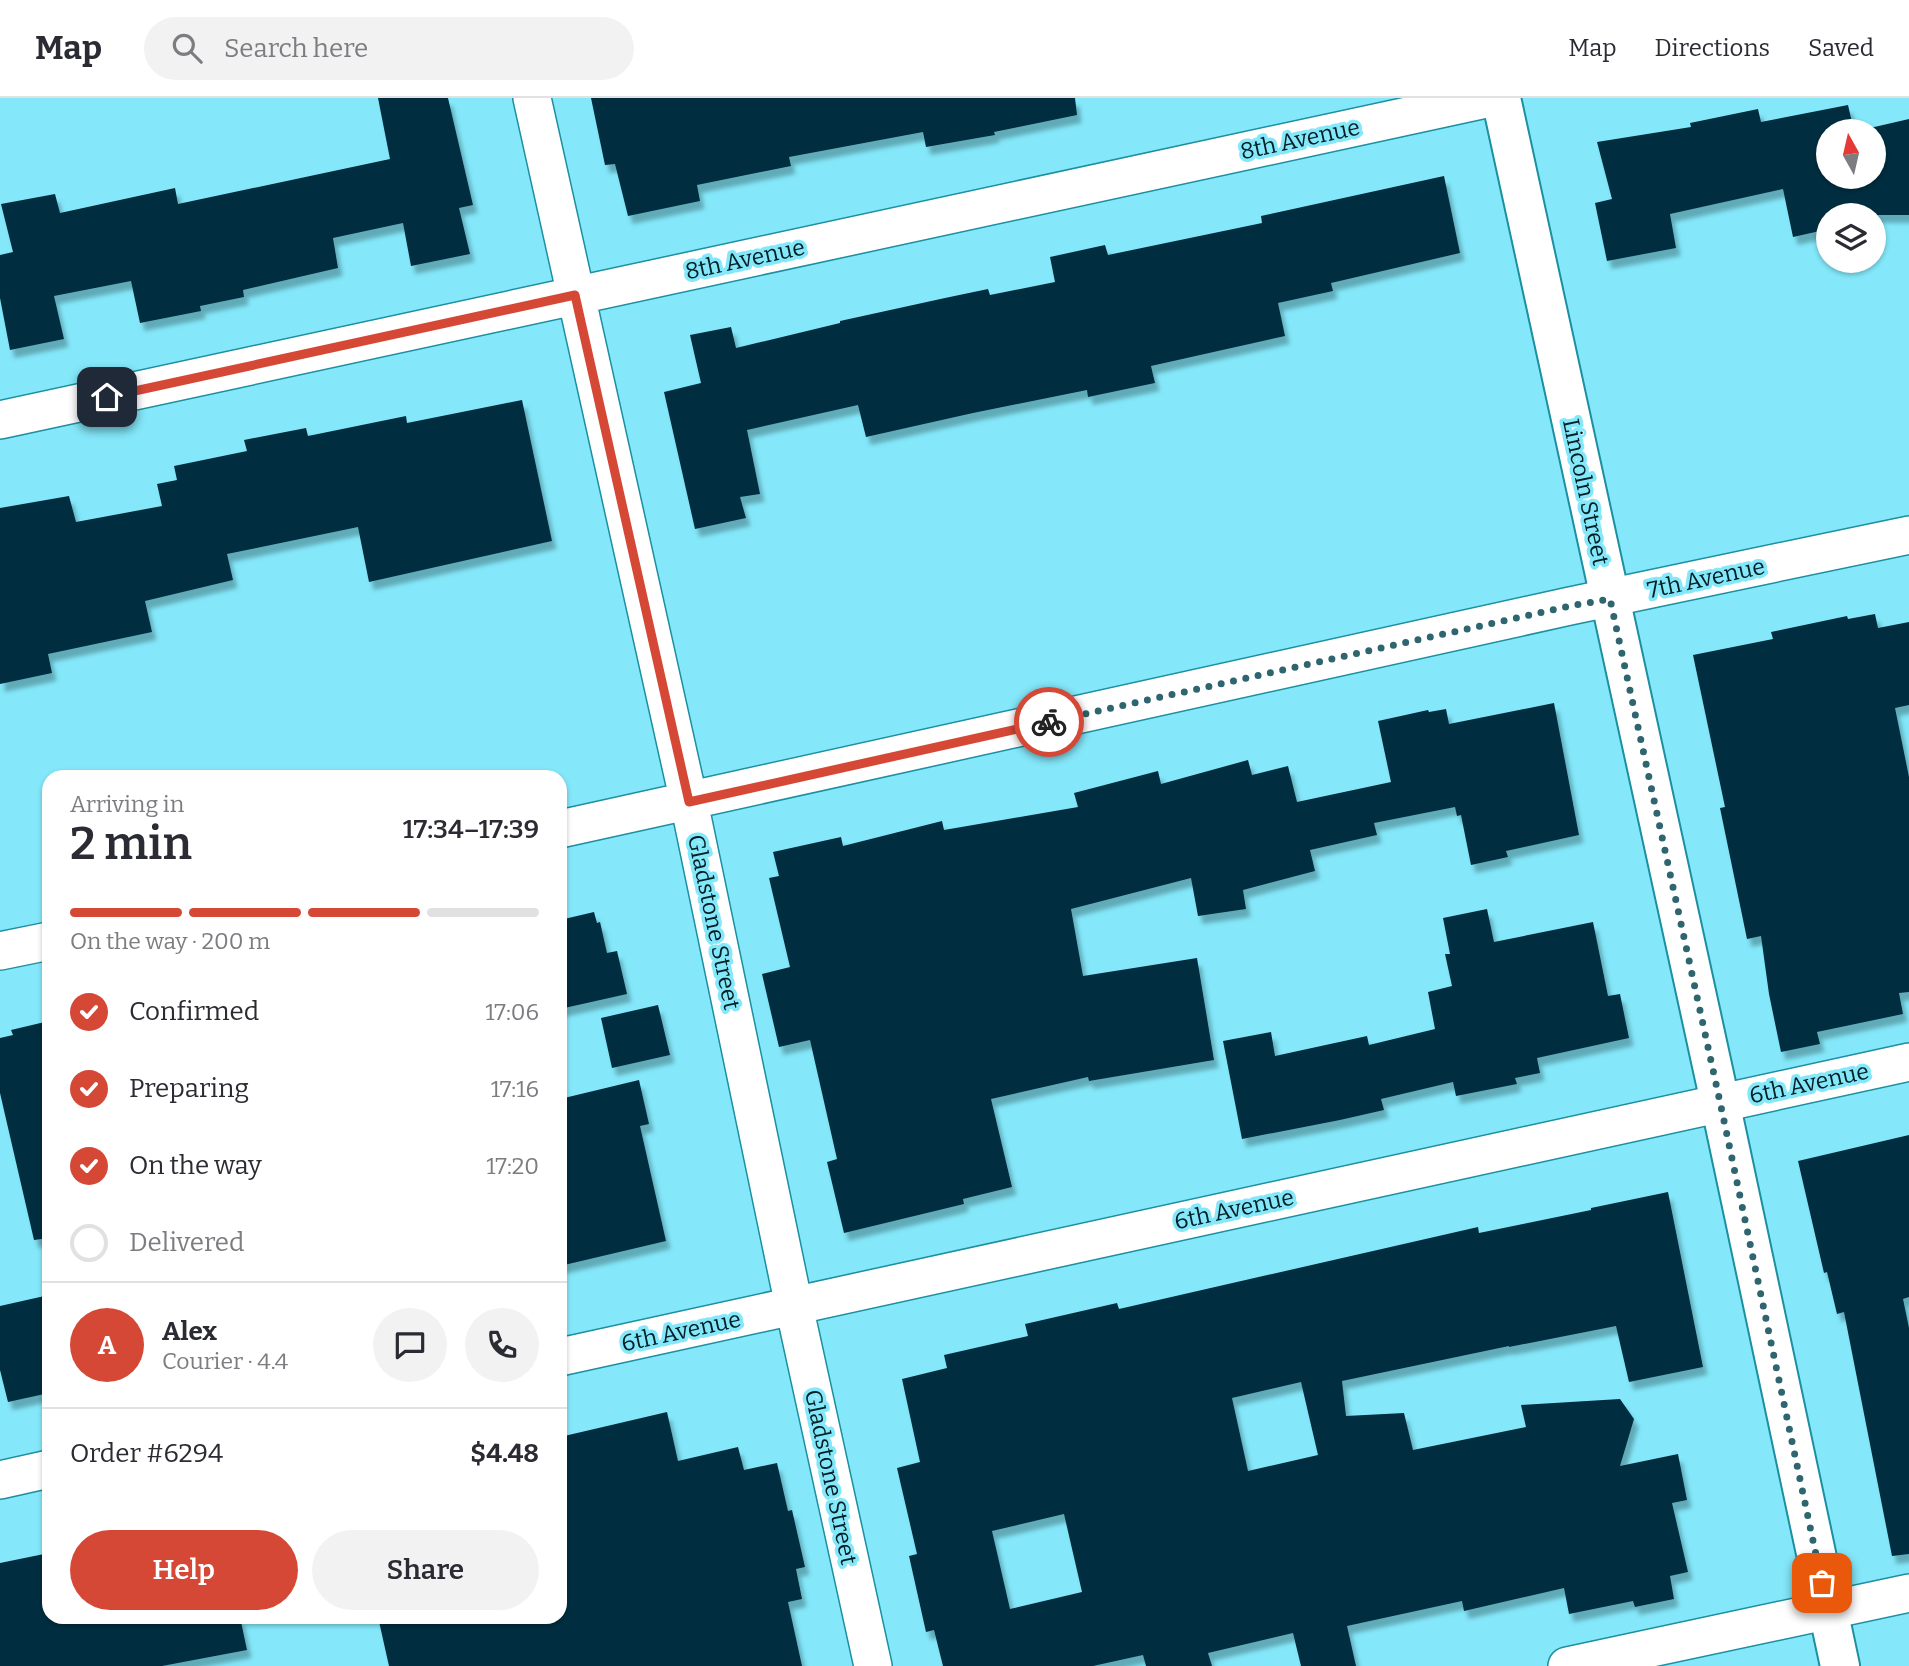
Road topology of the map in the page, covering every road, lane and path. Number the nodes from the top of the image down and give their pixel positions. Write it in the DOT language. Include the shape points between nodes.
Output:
graph roads {
  1 [pos="532,98"];
  2 [pos="1491,98"];
  3 [pos="1501,98"];
  4 [pos="575,295"];
  5 [pos="0,420"];
  6 [pos="1909,535"];
  7 [pos="1610,599"];
  8 [pos="689,802"];
  9 [pos="567,828"];
  10 [pos="42,942"];
  11 [pos="0,951"];
  12 [pos="1909,1062"];
  13 [pos="1720,1102"];
  14 [pos="794,1306"];
  15 [pos="567,1355"];
  16 [pos="42,1471"];
  17 [pos="0,1480"];
  18 [pos="1909,1593"];
  19 [pos="1828,1610"];
  20 [pos="873,1666"];
  21 [pos="1567,1666"];
  22 [pos="1840,1666"];
  1 -- 4 [label="street, Gladstone Street"];
  2 -- 4 [label="street, 8th Avenue"];
  3 -- 7 [label="street, Lincoln Street"];
  4 -- 5 [label="street, 8th Avenue"];
  4 -- 8 [label="street, Gladstone Street"];
  6 -- 7 [label="street, 7th Avenue"];
  7 -- 8 [label="street, 7th Avenue"];
  7 -- 13 [label="street, Lincoln Street"];
  8 -- 9 [label="street, 7th Avenue"];
  8 -- 14 [label="street, Gladstone Street"];
  10 -- 11 [label="street"];
  12 -- 13 [label="street, 6th Avenue"];
  13 -- 14 [label="street, 6th Avenue"];
  13 -- 19 [label="street, Lincoln Street"];
  14 -- 15 [label="street, 6th Avenue"];
  14 -- 20 [label="street, Gladstone Street"];
  16 -- 17 [label="street"];
  18 -- 19 [label="street"];
  19 -- 21 [label="street"];
  19 -- 22 [label="street, Lincoln Street"];
}
